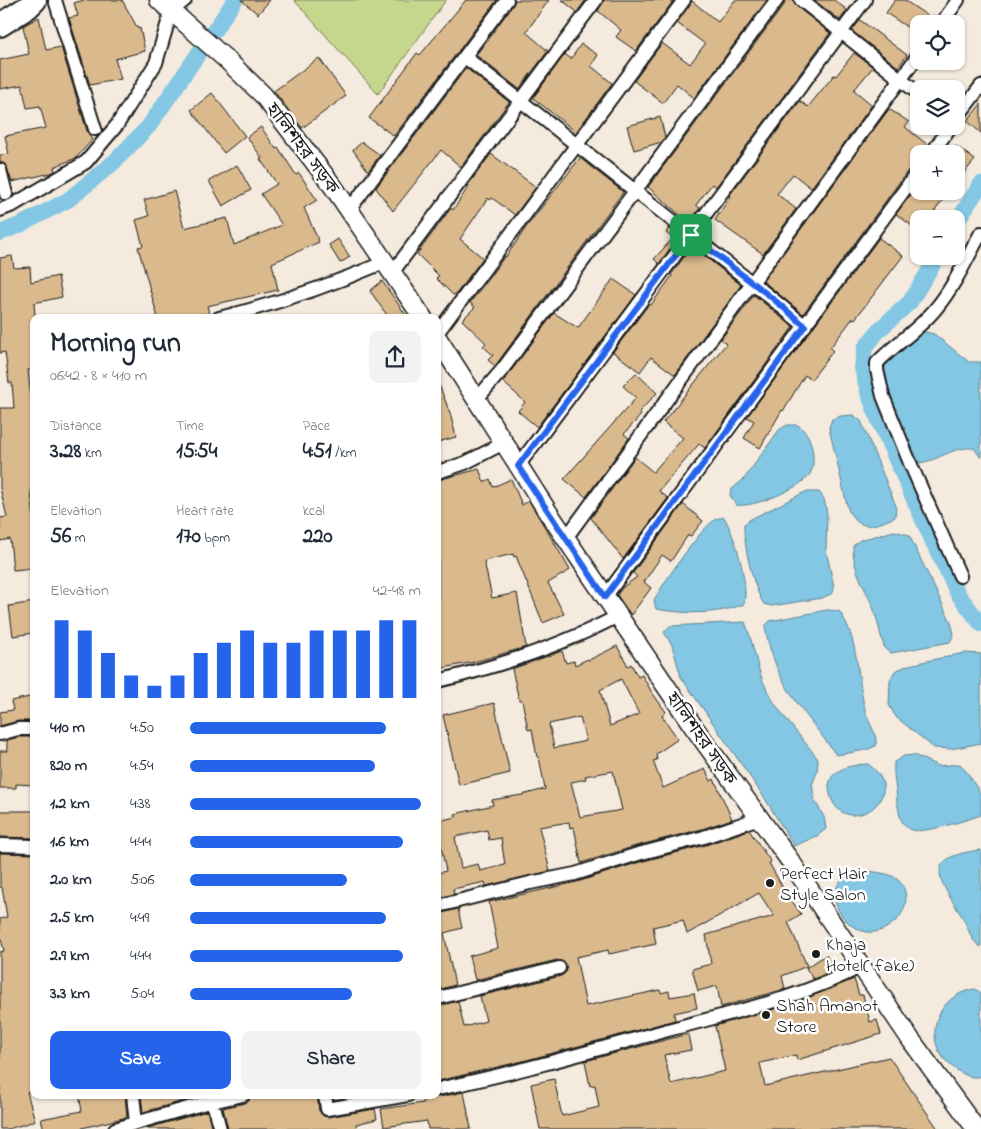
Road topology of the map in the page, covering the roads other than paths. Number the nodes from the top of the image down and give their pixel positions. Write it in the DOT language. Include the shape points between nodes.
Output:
graph roads {
  1 [pos="35,0"];
  2 [pos="55,0"];
  3 [pos="185,0"];
  4 [pos="507,0"];
  5 [pos="596,0"];
  6 [pos="684,0"];
  7 [pos="777,0"];
  8 [pos="801,0"];
  9 [pos="865,0"];
  10 [pos="958,0"];
  11 [pos="165,6"];
  12 [pos="947,15"];
  13 [pos="0,24"];
  14 [pos="841,32"];
  15 [pos="465,58"];
  16 [pos="910,66"];
  17 [pos="900,79"];
  18 [pos="981,86"];
  19 [pos="910,87"];
  20 [pos="520,102"];
  21 [pos="965,107"];
  22 [pos="95,129"];
  23 [pos="576,145"];
  24 [pos="0,170"];
  25 [pos="910,182"];
  26 [pos="635,191"];
  27 [pos="6,194"];
  28 [pos="0,210"];
  29 [pos="349,210"];
  30 [pos="981,233"];
  31 [pos="691,235"];
  32 [pos="389,268"];
  33 [pos="752,283"];
  34 [pos="233,314"];
  35 [pos="420,314"];
  36 [pos="805,326"];
  37 [pos="441,328"];
  38 [pos="443,359"];
  39 [pos="476,400"];
  40 [pos="504,443"];
  41 [pos="518,466"];
  42 [pos="441,471"];
  43 [pos="566,538"];
  44 [pos="960,576"];
  45 [pos="605,597"];
  46 [pos="618,616"];
  47 [pos="441,680"];
  48 [pos="30,729"];
  49 [pos="0,734"];
  50 [pos="759,818"];
  51 [pos="0,845"];
  52 [pos="30,846"];
  53 [pos="441,905"];
  54 [pos="862,966"];
  55 [pos="559,968"];
  56 [pos="441,997"];
  57 [pos="441,1088"];
  58 [pos="133,1099"];
  59 [pos="226,1099"];
  60 [pos="326,1099"];
  61 [pos="385,1099"];
  62 [pos="213,1102"];
  63 [pos="136,1123"];
  64 [pos="115,1129"];
  65 [pos="220,1129"];
  66 [pos="976,1129"];
  1 -- 13 [label="highway"];
  2 -- 22 [label="street"];
  3 -- 11 [label="street"];
  4 -- 15 [label="street"];
  5 -- 20 [label="street"];
  6 -- 23 [label="street"];
  7 -- 26 [label="street"];
  8 -- 14 [label="street"];
  9 -- 14 [label="street"];
  10 -- 12 [label="street"];
  11 -- 28 [label="street" via="156,63 118,125 86,162"];
  11 -- 29 [label="street, হালিশহর সড়ক" via="263,95"];
  14 -- 17 [label="street"];
  14 -- 31 [label="street"];
  15 -- 20 [label="street"];
  15 -- 29 [label="street"];
  16 -- 17 [label="street"];
  17 -- 19 [label="street"];
  17 -- 33 [label="street"];
  18 -- 21 [label="street"];
  20 -- 23 [label="street"];
  20 -- 32 [label="street"];
  23 -- 26 [label="street"];
  23 -- 37 [label="street"];
  24 -- 27 [label="street"];
  25 -- 36 [label="street"];
  26 -- 31 [label="street"];
  26 -- 39 [label="street" via="502,370"];
  29 -- 32 [label="street, হালিশহর সড়ক"];
  30 -- 44 [label="street" via="938,307 877,363 883,396"];
  31 -- 33 [label="street"];
  31 -- 41 [label="street"];
  32 -- 34 [label="street"];
  32 -- 35 [label="street, হালিশহর সড়ক"];
  33 -- 36 [label="street"];
  33 -- 43 [label="street"];
  36 -- 45 [label="street"];
  38 -- 39 [label="street, হালিশহর সড়ক"];
  39 -- 40 [label="street, হালিশহর সড়ক"];
  40 -- 41 [label="street, হালিশহর সড়ক"];
  40 -- 42 [label="street"];
  41 -- 43 [label="street, হালিশহর সড়ক"];
  43 -- 45 [label="street, হালিশহর সড়ক"];
  45 -- 46 [label="street, হালিশহর সড়ক"];
  46 -- 47 [label="street" via="548,648"];
  46 -- 50 [label="street, হালিশহর সড়ক"];
  48 -- 49 [label="street"];
  50 -- 53 [label="street" via="712,835 575,874"];
  50 -- 54 [label="street, হালিশহর সড়ক"];
  51 -- 52 [label="street"];
  54 -- 57 [label="street" via="837,980 793,996 545,1064"];
  54 -- 66 [label="street, হালিশহর সড়ক"];
  55 -- 56 [label="street"];
  58 -- 63 [label="street"];
  59 -- 62 [label="street"];
  60 -- 61 [label="street" via="327,1109"];
  62 -- 63 [label="street"];
  62 -- 65 [label="street"];
  63 -- 64 [label="street"];
}
